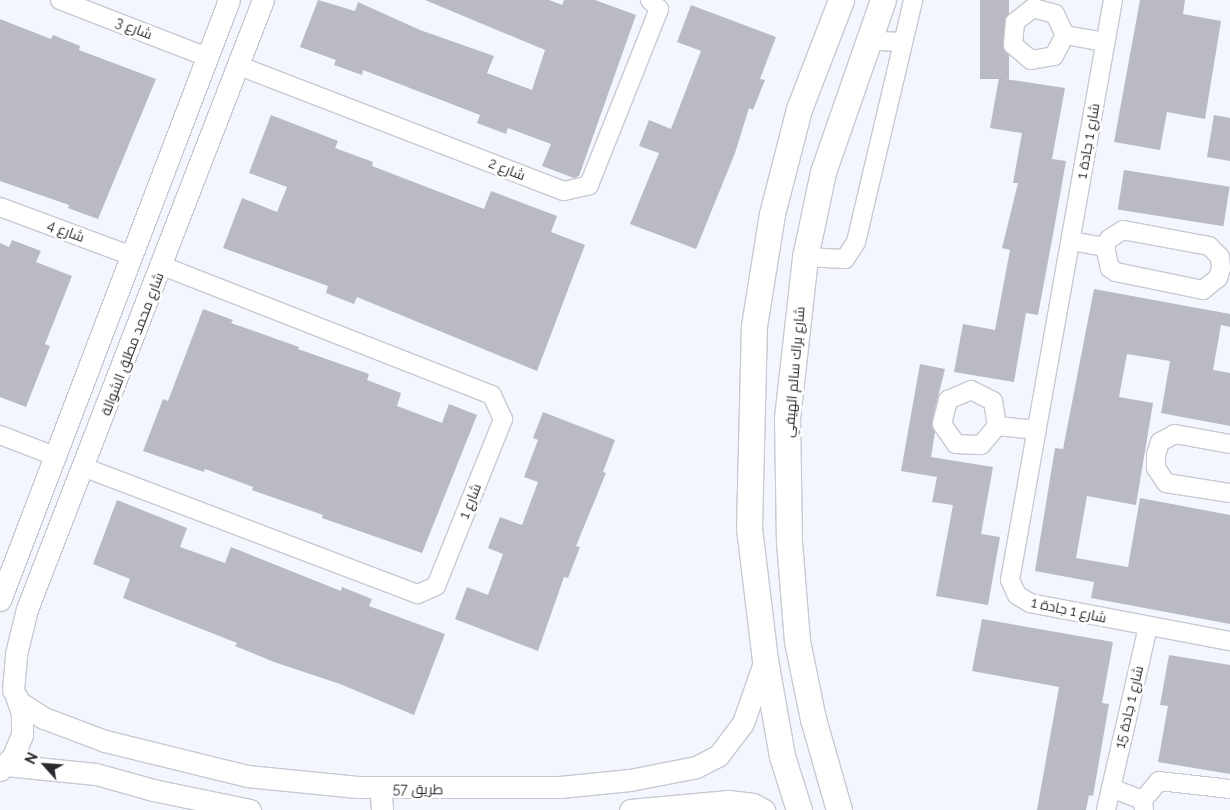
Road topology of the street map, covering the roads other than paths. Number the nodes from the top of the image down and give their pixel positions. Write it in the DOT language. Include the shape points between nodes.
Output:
graph roads {
  1 [pos="60,0"];
  2 [pos="229,0"];
  3 [pos="650,0"];
  4 [pos="841,0"];
  5 [pos="882,0"];
  6 [pos="913,0"];
  7 [pos="1113,0"];
  8 [pos="262,1"];
  9 [pos="870,32"];
  10 [pos="1065,35"];
  11 [pos="902,42"];
  12 [pos="1105,42"];
  13 [pos="207,57"];
  14 [pos="238,65"];
  15 [pos="0,207"];
  16 [pos="1071,241"];
  17 [pos="1105,247"];
  18 [pos="132,256"];
  19 [pos="805,257"];
  20 [pos="162,266"];
  21 [pos="997,426"];
  22 [pos="1037,430"];
  23 [pos="0,435"];
  24 [pos="1230,444"];
  25 [pos="57,457"];
  26 [pos="83,468"];
  27 [pos="1230,493"];
  28 [pos="0,600"];
  29 [pos="1148,627"];
  30 [pos="1230,640"];
  31 [pos="765,660"];
  32 [pos="11,690"];
  33 [pos="3,767"];
  34 [pos="377,788"];
  35 [pos="1111,788"];
  36 [pos="1230,789"];
  37 [pos="1144,805"];
  38 [pos="250,810"];
  39 [pos="382,810"];
  40 [pos="630,810"];
  41 [pos="764,810"];
  42 [pos="799,810"];
  43 [pos="839,810"];
  44 [pos="1106,810"];
  1 -- 13 [label="street, شارع 3"];
  2 -- 13 [label="street"];
  3 -- 14 [label="street, شارع 2" via="659,9 588,185 564,191"];
  4 -- 31 [label="main road" via="799,109 772,214 754,326 749,528"];
  5 -- 9 [label="main road, شارع براك سالم الهيفي"];
  6 -- 11 [label="street"];
  7 -- 12 [label="street, شارع 1 جادة 1"];
  8 -- 14 [label="street, شارع محمد مطلق الشوالة"];
  9 -- 11 [label="street" via="880,41"];
  9 -- 19 [label="main road, شارع براك سالم الهيفي" via="823,172"];
  10 -- 12 [label="street"];
  11 -- 19 [label="street" via="856,242 845,259"];
  12 -- 16 [label="street, شارع 1 جادة 1"];
  13 -- 18 [label="street"];
  14 -- 20 [label="street, شارع محمد مطلق الشوالة"];
  15 -- 18 [label="street, شارع 4"];
  16 -- 17 [label="street"];
  16 -- 22 [label="street, شارع 1 جادة 1"];
  17 -- 17 [label="street" via="1109,239 1123,230 1209,246 1220,257 1221,268 1218,278 1203,290 1116,272 1110,268"];
  18 -- 25 [label="street"];
  19 -- 43 [label="main road, شارع براك سالم الهيفي" via="787,418 789,542 797,641 813,718"];
  20 -- 26 [label="street, شارع محمد مطلق الشوالة"];
  20 -- 26 [label="street, شارع 1" via="492,396 503,419 436,586 418,594"];
  21 -- 22 [label="street"];
  22 -- 29 [label="street, شارع 1 جادة 1" via="1010,580 1012,588 1022,600 1030,603"];
  23 -- 25 [label="street"];
  24 -- 27 [label="street" via="1175,434 1160,442 1156,455 1156,468 1166,483"];
  25 -- 28 [label="street"];
  26 -- 32 [label="street, شارع محمد مطلق الشوالة" via="27,609"];
  29 -- 30 [label="street, شارع 1 جادة 1"];
  29 -- 35 [label="street, شارع 1 جادة 15"];
  31 -- 34 [label="street, طريق 57" via="751,705 733,738 718,756 696,767 630,780 560,787"];
  31 -- 42 [label="main road" via="782,756"];
  32 -- 33 [label="street, شارع محمد مطلق الشوالة" via="22,735"];
  32 -- 34 [label="street, طريق 57" via="44,718 87,734 195,764 305,784"];
  33 -- 38 [label="street" via="96,774 153,790"];
  34 -- 39 [label="street"];
  35 -- 37 [label="street"];
  35 -- 44 [label="street, شارع 1 جادة 15"];
  36 -- 37 [label="street" via="1158,781"];
  40 -- 41 [label="street" via="729,801 753,804"];
}
